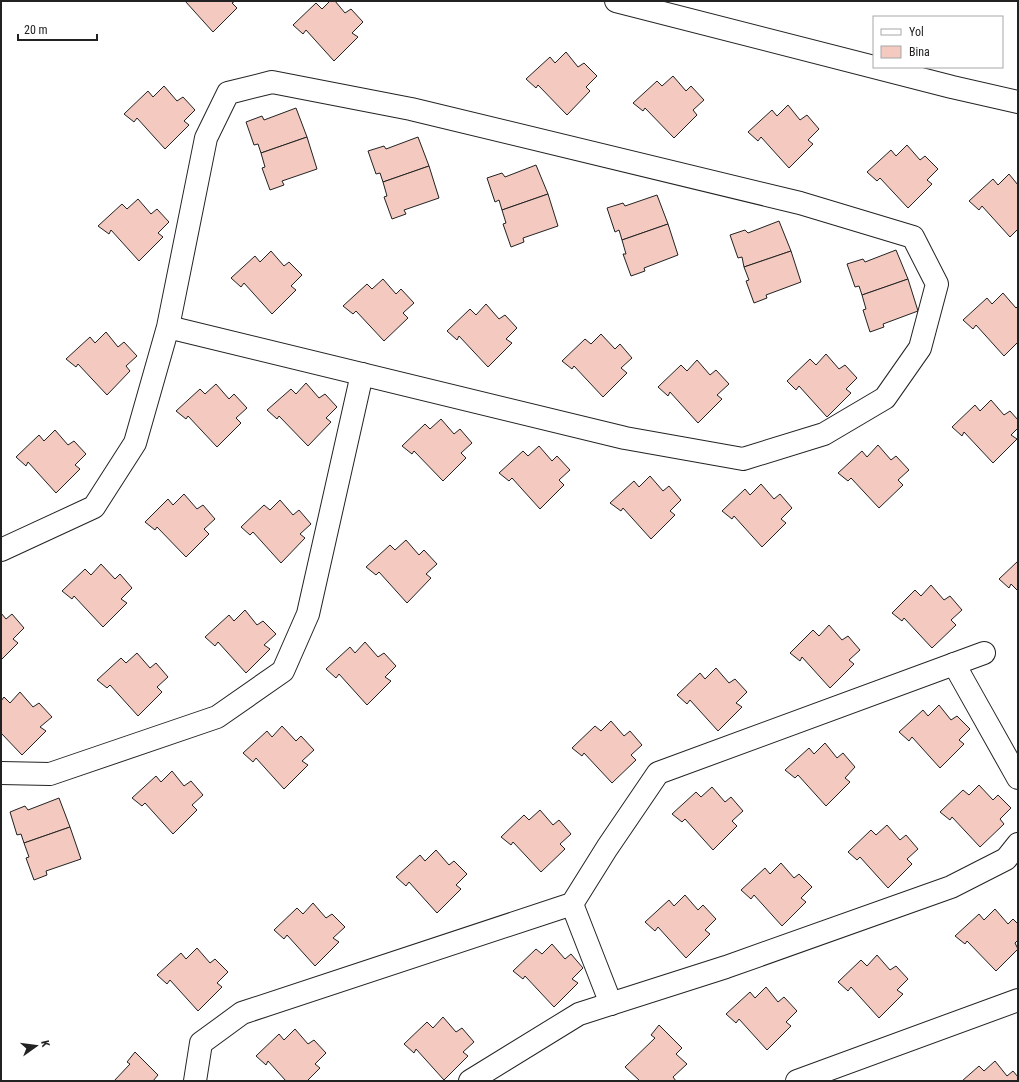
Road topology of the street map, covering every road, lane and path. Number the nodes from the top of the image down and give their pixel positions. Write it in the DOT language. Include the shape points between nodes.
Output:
graph roads {
  1 [pos="616,1"];
  2 [pos="873,68"];
  3 [pos="875,68"];
  4 [pos="1018,102"];
  5 [pos="168,327"];
  6 [pos="362,374"];
  7 [pos="1,550"];
  8 [pos="984,653"];
  9 [pos="954,664"];
  10 [pos="1,773"];
  11 [pos="1018,778"];
  12 [pos="1018,844"];
  13 [pos="572,904"];
  14 [pos="1018,1000"];
  15 [pos="611,1004"];
  16 [pos="194,1081"];
  17 [pos="470,1081"];
  18 [pos="797,1081"];
  1 -- 2 [label="street"];
  3 -- 4 [label="street"];
  5 -- 6 [label="street"];
  5 -- 6 [label="street" via="206,138 228,93 272,82 411,109 800,203 913,237 936,284 920,348 885,398 824,434 743,459 625,438"];
  5 -- 7 [label="street" via="135,443 94,507"];
  6 -- 10 [label="street" via="308,614 283,671 217,717 50,774"];
  8 -- 9 [label="street"];
  9 -- 11 [label="street"];
  9 -- 13 [label="street" via="658,773"];
  12 -- 15 [label="street" via="1006,859 951,887 726,967"];
  13 -- 15 [label="street"];
  13 -- 16 [label="street" via="242,1013 201,1043"];
  14 -- 18 [label="street"];
  15 -- 17 [label="street" via="579,1014"];
}
